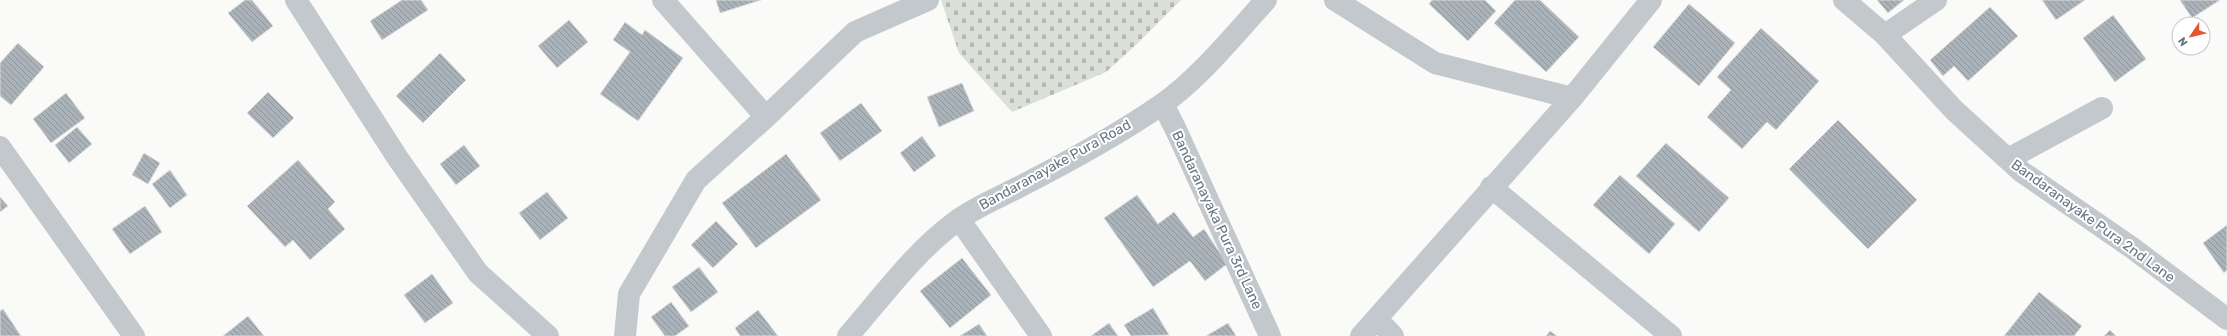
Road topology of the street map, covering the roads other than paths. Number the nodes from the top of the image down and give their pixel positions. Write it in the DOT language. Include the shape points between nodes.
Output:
graph roads {
  1 [pos="296,0"];
  2 [pos="663,0"];
  3 [pos="928,0"];
  4 [pos="1266,0"];
  5 [pos="1335,0"];
  6 [pos="1651,0"];
  7 [pos="1844,0"];
  8 [pos="1936,0"];
  9 [pos="1885,35"];
  10 [pos="1572,98"];
  11 [pos="1162,104"];
  12 [pos="2102,108"];
  13 [pos="766,117"];
  14 [pos="0,147"];
  15 [pos="2008,159"];
  16 [pos="1491,187"];
  17 [pos="959,219"];
  18 [pos="1377,319"];
  19 [pos="2227,319"];
  20 [pos="856,333"];
  21 [pos="134,336"];
  22 [pos="548,336"];
  23 [pos="625,336"];
  24 [pos="1041,336"];
  25 [pos="1270,336"];
  26 [pos="1361,336"];
  27 [pos="1393,336"];
  28 [pos="1671,336"];
  1 -- 22 [label="street" via="397,157 478,273"];
  2 -- 13 [label="street"];
  3 -- 13 [label="street" via="855,32"];
  4 -- 11 [label="street, Bandaranayake Pura Road" via="1200,71"];
  5 -- 10 [label="street" via="1435,63"];
  6 -- 10 [label="street"];
  7 -- 9 [label="street, Bandaranayake Pura 2nd Lane"];
  8 -- 9 [label="street"];
  9 -- 15 [label="street, Bandaranayake Pura 2nd Lane" via="1954,110"];
  10 -- 16 [label="street"];
  11 -- 17 [label="street, Bandaranayake Pura Road" via="1054,168"];
  11 -- 25 [label="street, Bandaranayaka Pura 3rd Lane"];
  12 -- 15 [label="street"];
  13 -- 23 [label="street" via="696,180 629,294"];
  14 -- 21 [label="street"];
  15 -- 19 [label="street, Bandaranayake Pura 2nd Lane" via="2022,172"];
  16 -- 18 [label="street"];
  16 -- 28 [label="street"];
  17 -- 20 [label="street, Bandaranayake Pura Road" via="940,234 903,272"];
  17 -- 24 [label="street"];
  18 -- 26 [label="street"];
  18 -- 27 [label="street"];
}
